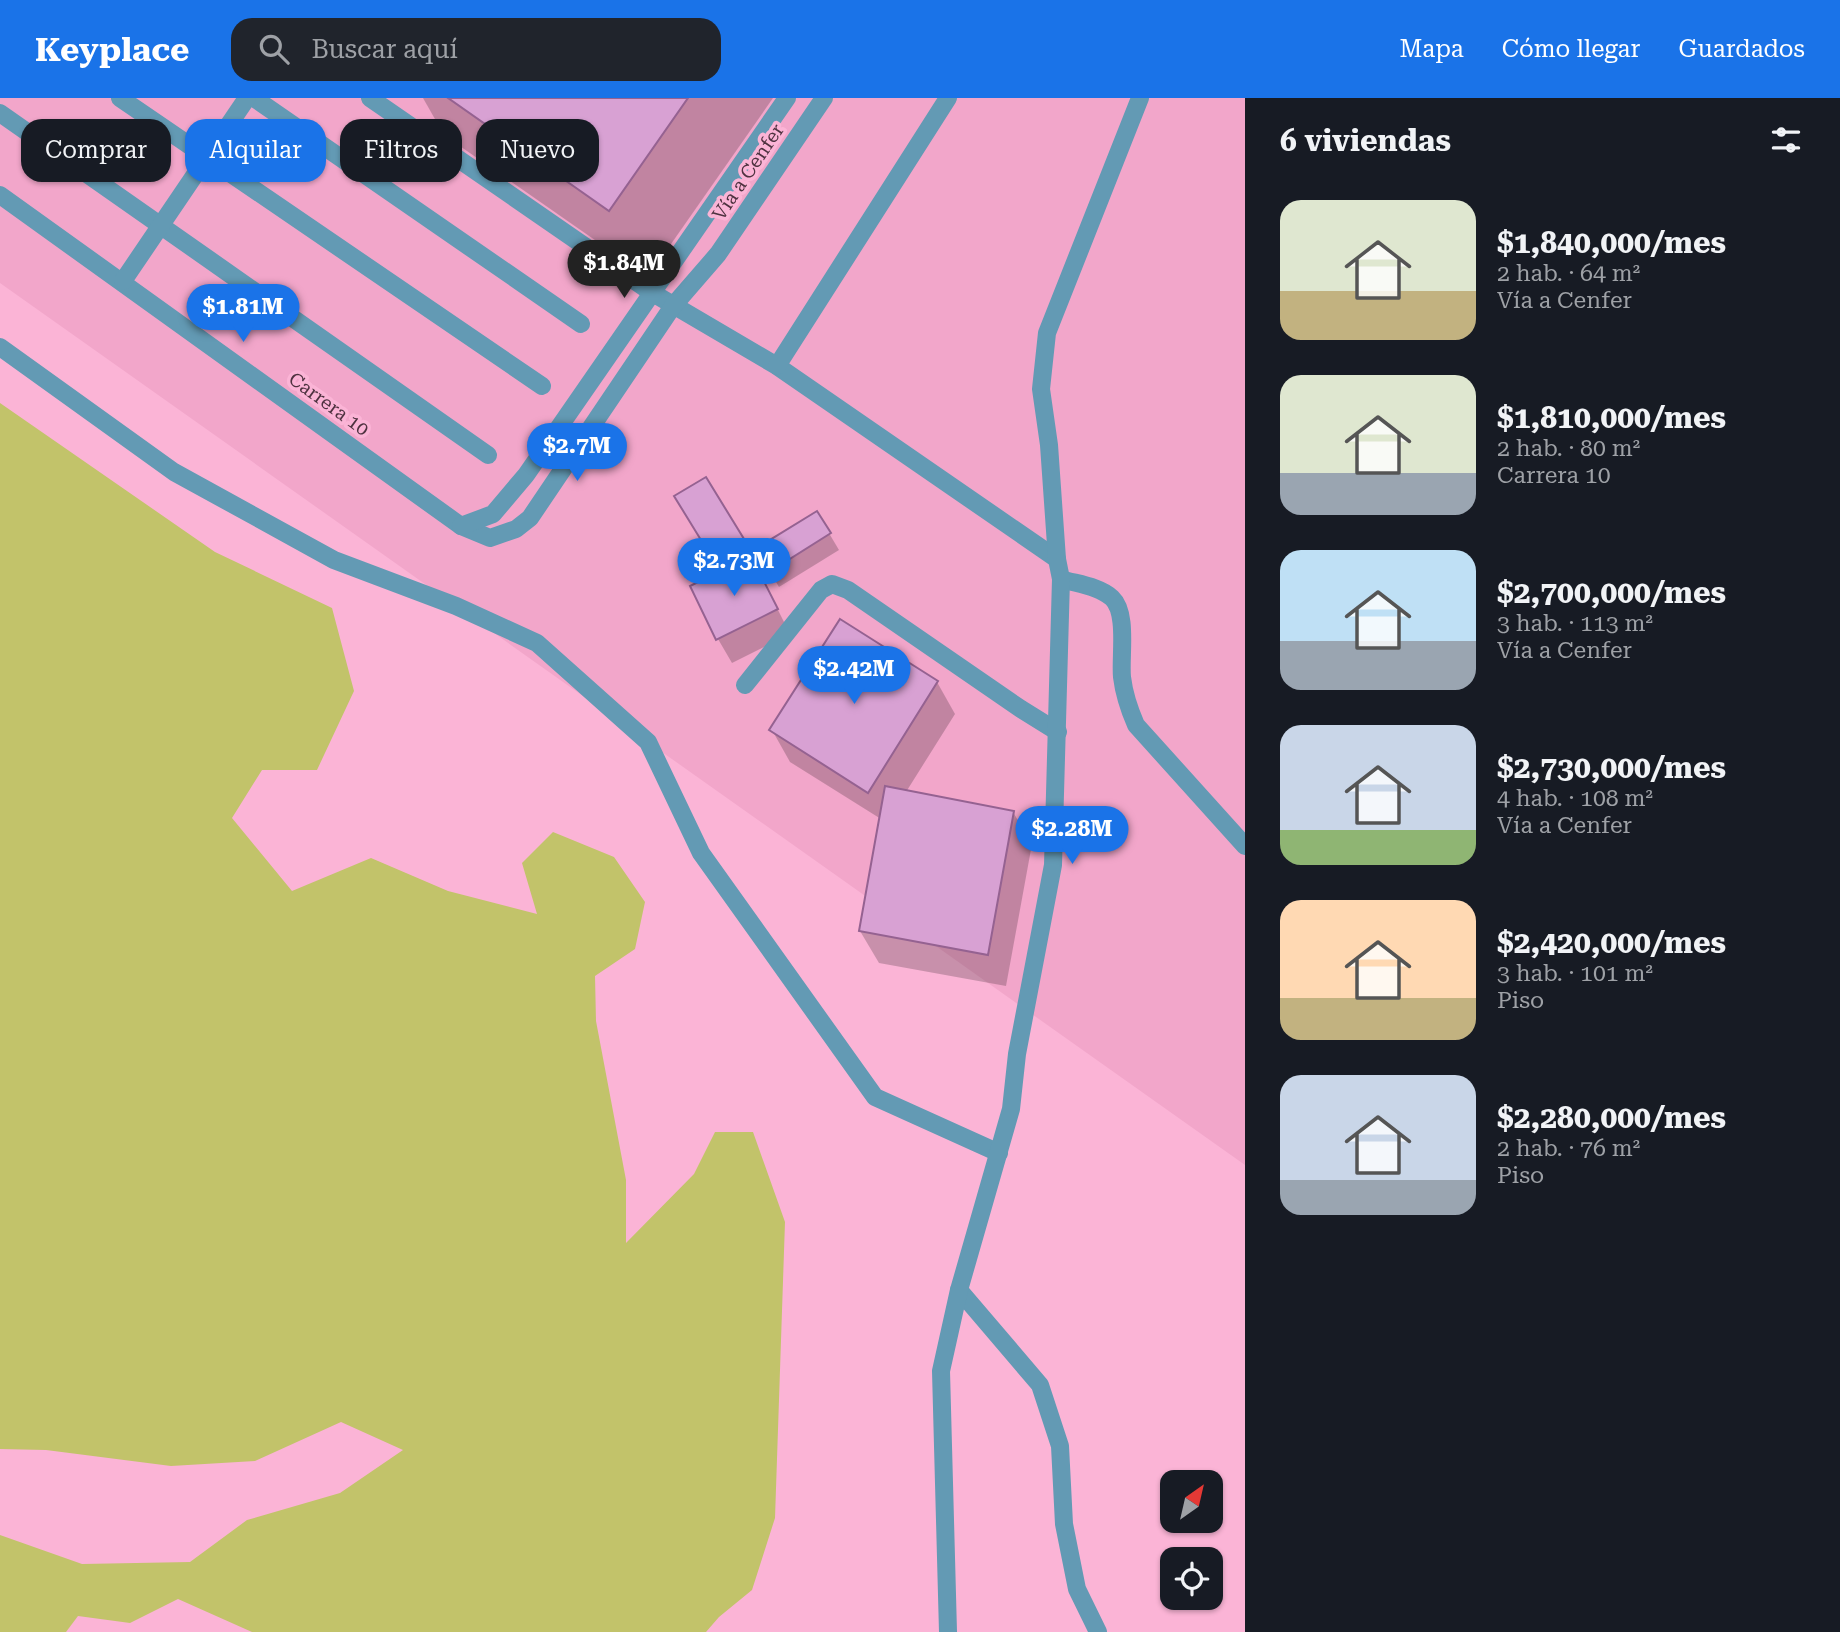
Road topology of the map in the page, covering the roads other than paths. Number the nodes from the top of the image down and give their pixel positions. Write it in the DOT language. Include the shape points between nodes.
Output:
graph roads {
  1 [pos="121,98"];
  2 [pos="247,98"];
  3 [pos="254,98"];
  4 [pos="370,98"];
  5 [pos="787,98"];
  6 [pos="824,98"];
  7 [pos="948,98"];
  8 [pos="1140,98"];
  9 [pos="0,113"];
  10 [pos="233,119"];
  11 [pos="185,141"];
  12 [pos="190,182"];
  13 [pos="245,182"];
  14 [pos="0,195"];
  15 [pos="160,226"];
  16 [pos="123,281"];
  17 [pos="651,292"];
  18 [pos="673,306"];
  19 [pos="581,324"];
  20 [pos="0,347"];
  21 [pos="777,366"];
  22 [pos="542,386"];
  23 [pos="488,455"];
  24 [pos="461,526"];
  25 [pos="1057,559"];
  26 [pos="1061,579"];
  27 [pos="745,685"];
  28 [pos="1058,732"];
  29 [pos="1245,846"];
  30 [pos="999,1153"];
  31 [pos="959,1290"];
  32 [pos="948,1632"];
  33 [pos="1098,1632"];
  1 -- 11 [label="street"];
  2 -- 10 [label="street"];
  3 -- 19 [label="street"];
  4 -- 17 [label="street"];
  5 -- 17 [label="street, Vía a Cenfer"];
  6 -- 18 [label="street, Vía a Cenfer" via="718,254"];
  7 -- 21 [label="street"];
  8 -- 25 [label="street" via="1047,333 1041,389"];
  9 -- 15 [label="street"];
  12 -- 15 [label="street"];
  13 -- 22 [label="street"];
  14 -- 16 [label="street, Carrera 10"];
  15 -- 16 [label="street"];
  15 -- 23 [label="street"];
  16 -- 24 [label="street, Carrera 10"];
  17 -- 18 [label="street"];
  17 -- 24 [label="street, Vía a Cenfer" via="508,498 493,514"];
  18 -- 21 [label="street"];
  18 -- 24 [label="street, Vía a Cenfer" via="530,519 490,538"];
  20 -- 30 [label="street" via="185,479 334,560 456,606 537,643 648,742 701,853 874,1097"];
  21 -- 25 [label="street"];
  25 -- 26 [label="street"];
  26 -- 28 [label="street"];
  26 -- 29 [label="street" via="1104,592 1114,600 1121,612 1122,677 1136,725"];
  27 -- 28 [label="street" via="821,590 832,584 848,590"];
  28 -- 30 [label="street" via="1053,865 1011,1109"];
  30 -- 31 [label="street"];
  31 -- 32 [label="street" via="941,1370"];
  31 -- 33 [label="street" via="1040,1385 1060,1446 1064,1524 1077,1589"];
}
